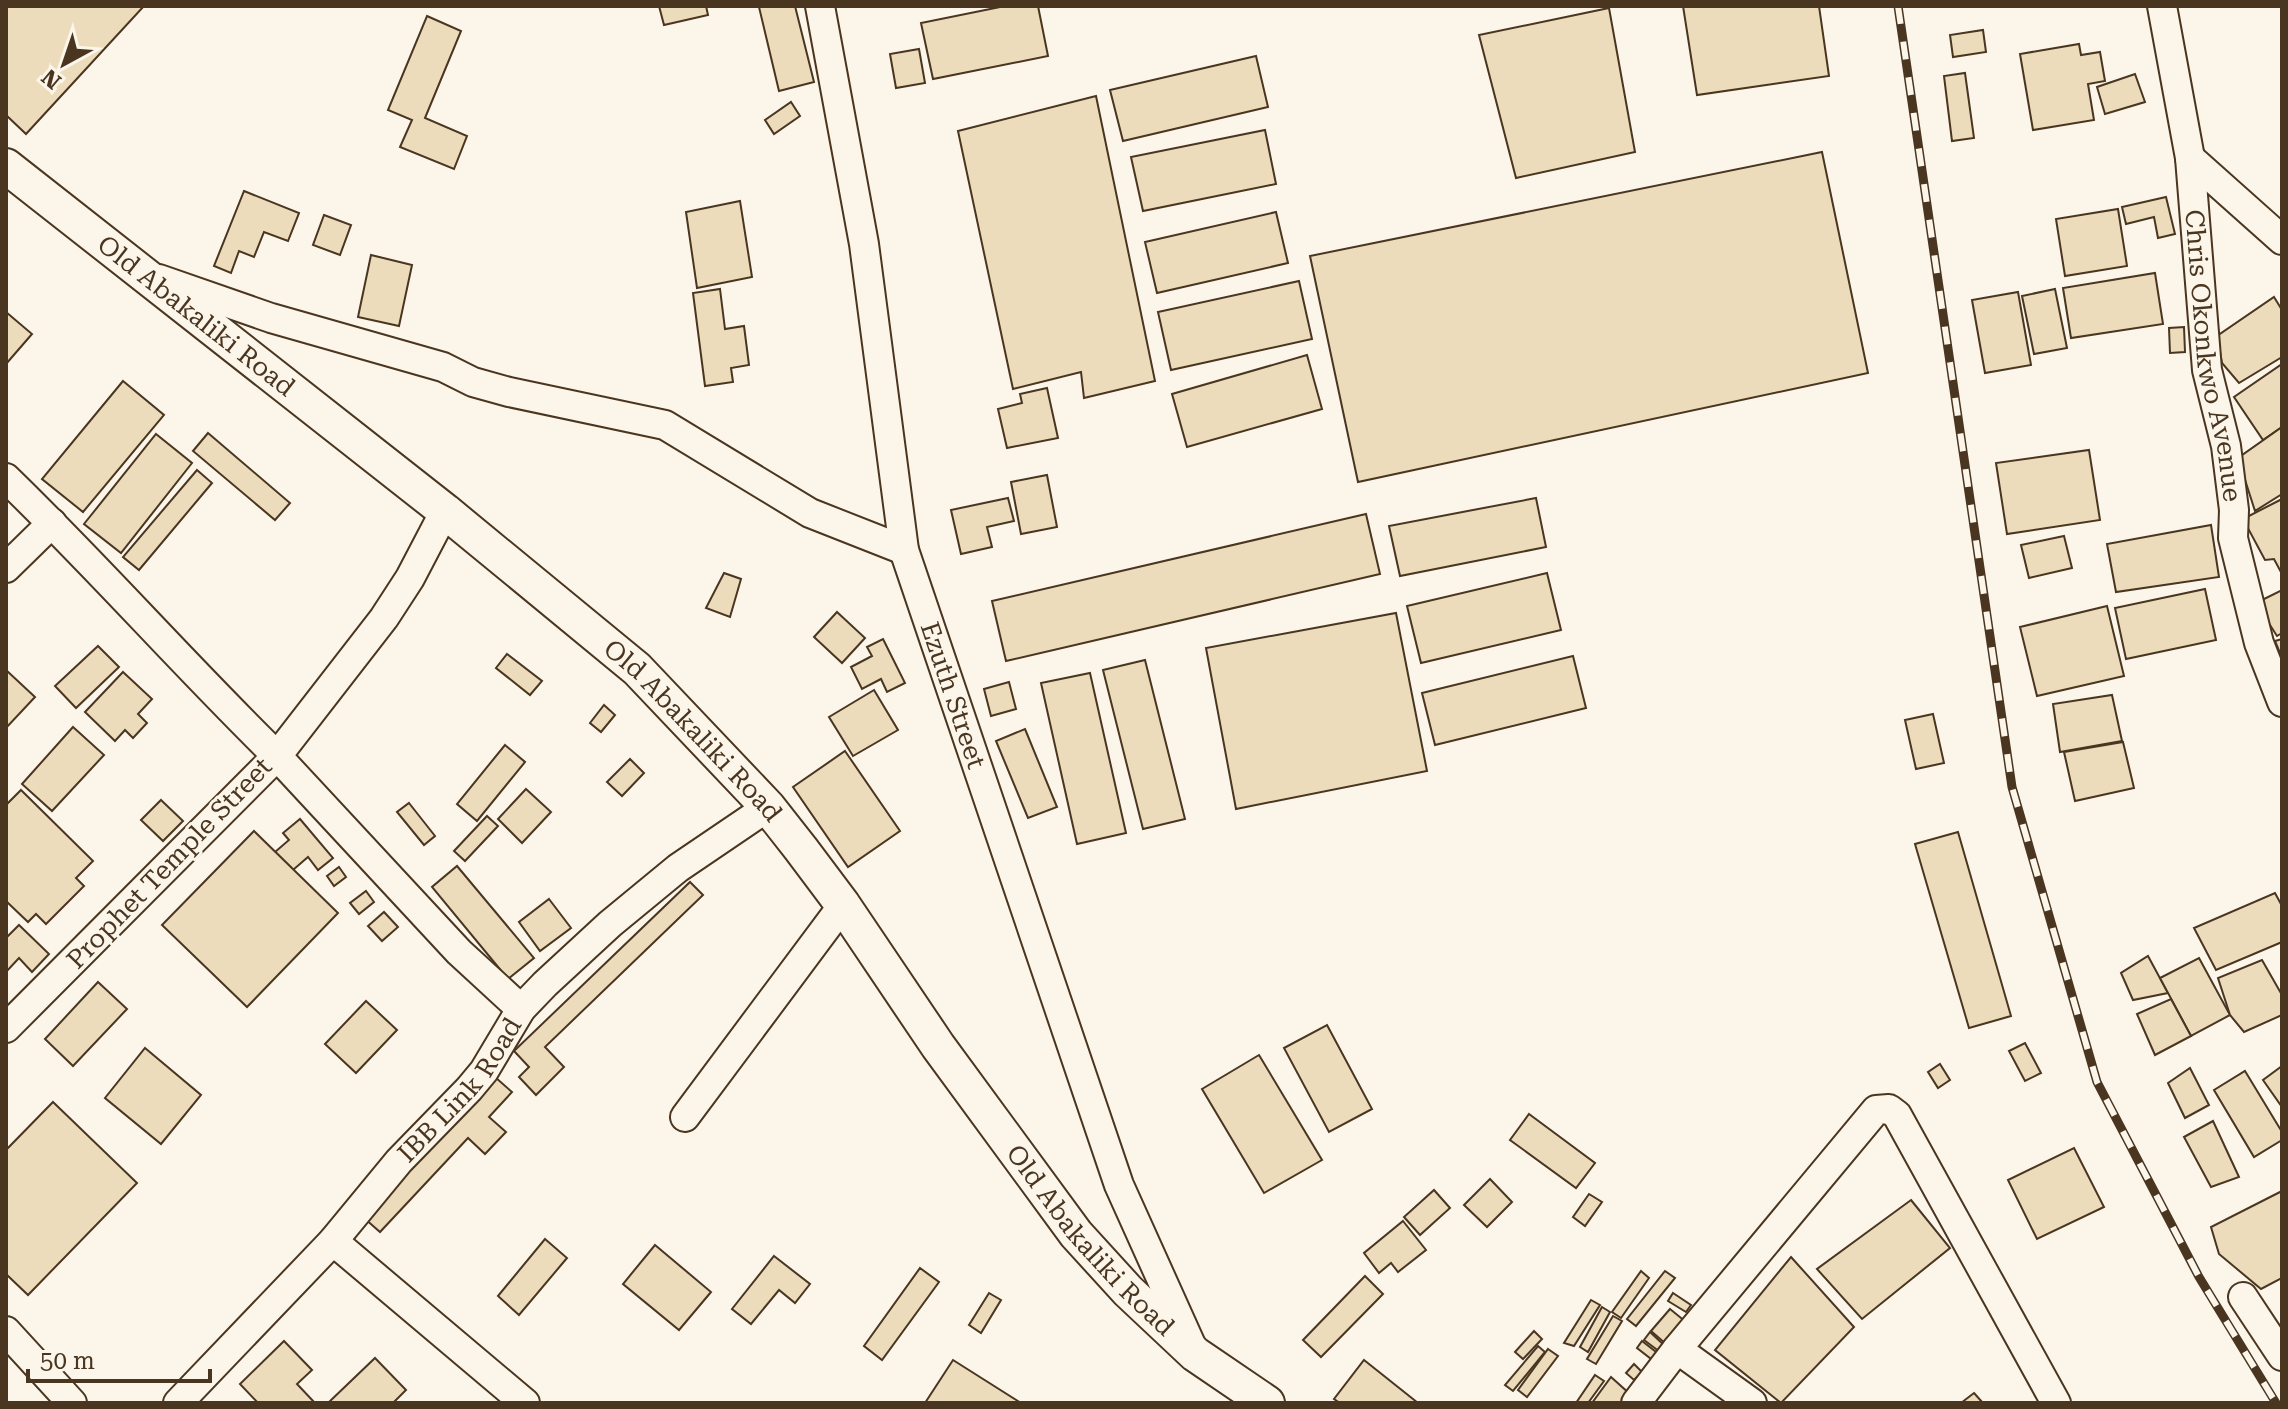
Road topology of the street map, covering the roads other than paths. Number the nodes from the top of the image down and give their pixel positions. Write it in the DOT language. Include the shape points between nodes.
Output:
graph roads {
  1 [pos="820,6"];
  2 [pos="2162,6"];
  3 [pos="2190,158"];
  4 [pos="6,166"];
  5 [pos="2282,240"];
  6 [pos="146,274"];
  7 [pos="6,478"];
  8 [pos="445,511"];
  9 [pos="52,523"];
  10 [pos="904,550"];
  11 [pos="6,568"];
  12 [pos="2282,702"];
  13 [pos="277,756"];
  14 [pos="768,807"];
  15 [pos="843,905"];
  16 [pos="521,1009"];
  17 [pos="6,1028"];
  18 [pos="685,1117"];
  19 [pos="333,1241"];
  20 [pos="2243,1297"];
  21 [pos="6,1331"];
  22 [pos="1677,1349"];
  23 [pos="1195,1354"];
  24 [pos="2282,1356"];
  25 [pos="72,1403"];
  26 [pos="178,1403"];
  27 [pos="525,1403"];
  28 [pos="1267,1403"];
  29 [pos="1636,1403"];
  30 [pos="1752,1403"];
  31 [pos="2056,1403"];
  1 -- 10 [label="street, Ezuth Street" via="864,244"];
  2 -- 3 [label="street, Chris Okonkwo Avenue"];
  3 -- 5 [label="street"];
  3 -- 12 [label="street, Chris Okonkwo Avenue" via="2207,370 2226,446 2233,538 2259,643"];
  4 -- 6 [label="main road, Old Abakaliki Road"];
  6 -- 8 [label="main road, Old Abakaliki Road"];
  6 -- 10 [label="street" via="271,318 443,367 473,382 665,425 810,513"];
  7 -- 9 [label="street, Prophet Temple Street"];
  8 -- 13 [label="street" via="384,618"];
  8 -- 14 [label="main road, Old Abakaliki Road" via="637,669"];
  9 -- 11 [label="street"];
  9 -- 13 [label="street, Prophet Temple Street"];
  10 -- 23 [label="street, Ezuth Street" via="1119,1185"];
  13 -- 16 [label="street" via="459,952"];
  13 -- 17 [label="street, Prophet Temple Street"];
  14 -- 15 [label="main road, Old Abakaliki Road"];
  14 -- 16 [label="street, IBB Link Road" via="621,914"];
  15 -- 18 [label="street"];
  15 -- 23 [label="main road, Old Abakaliki Road" via="1076,1234"];
  16 -- 19 [label="street, IBB Link Road" via="484,1071"];
  19 -- 26 [label="street, IBB Link Road"];
  19 -- 27 [label="street"];
  20 -- 24 [label="street"];
  21 -- 25 [label="street"];
  22 -- 29 [label="street"];
  22 -- 30 [label="street"];
  22 -- 31 [label="street" via="1876,1110 1889,1109"];
  23 -- 28 [label="main road, Old Abakaliki Road"];
}
